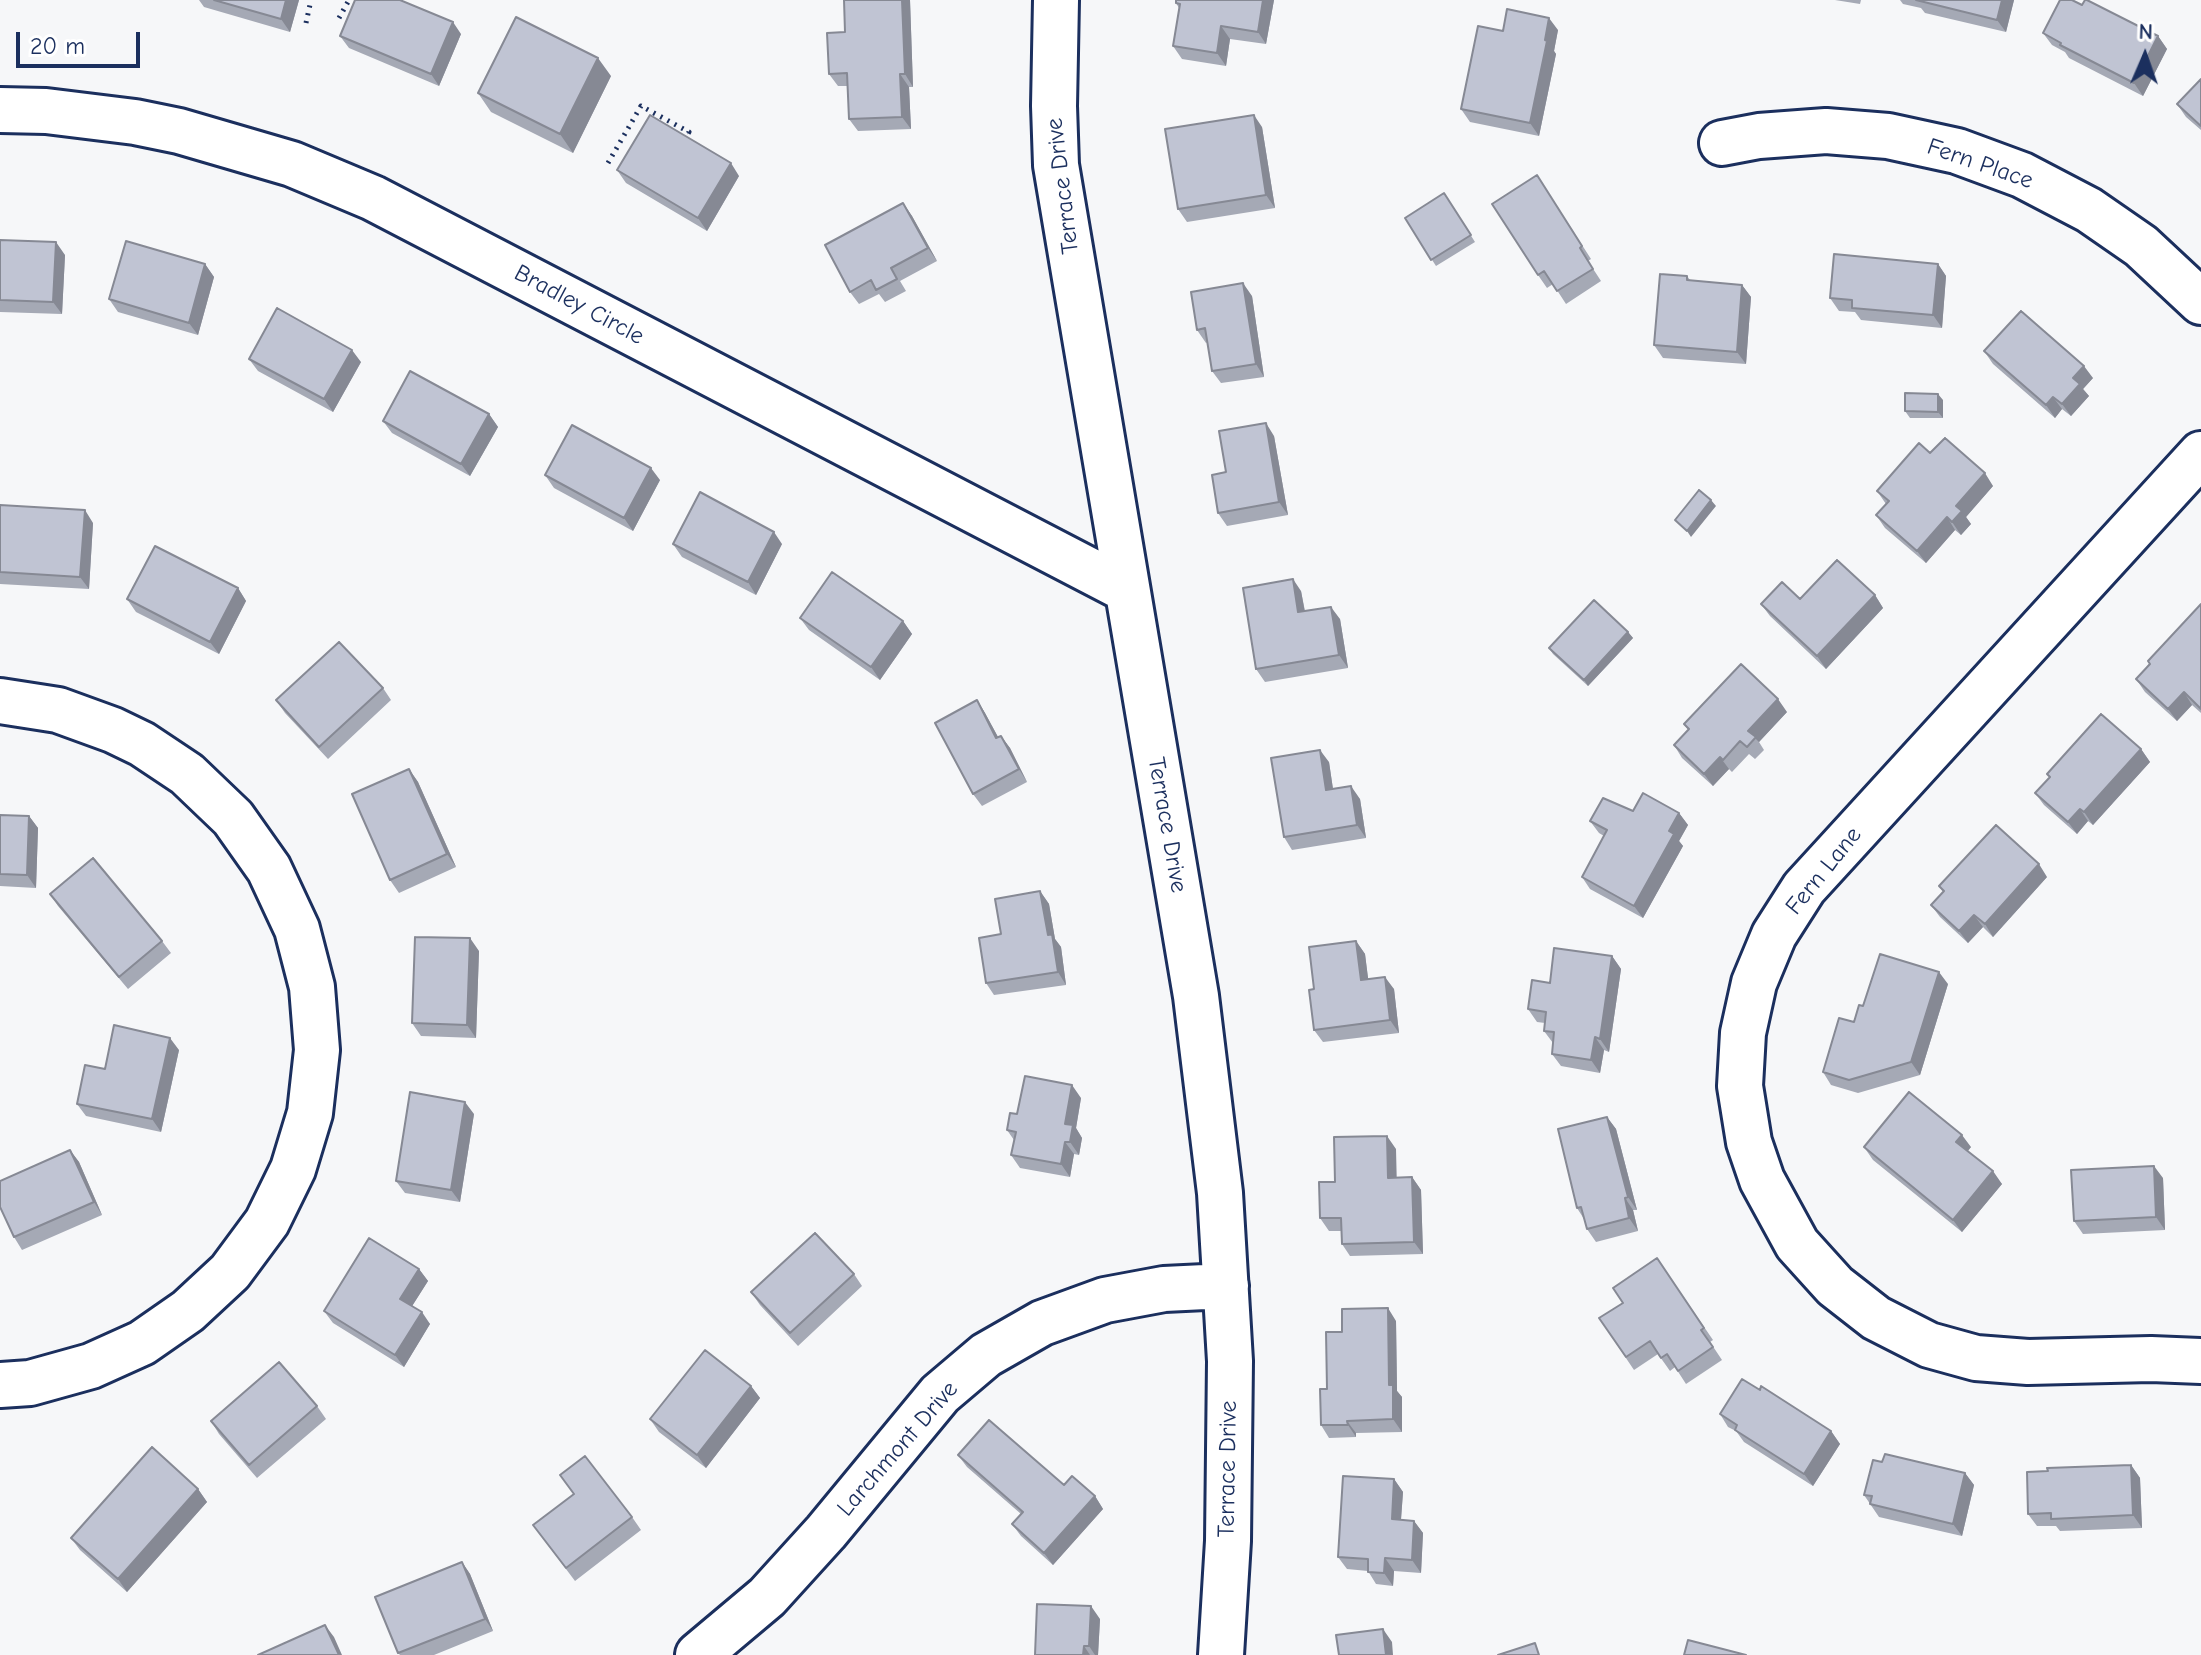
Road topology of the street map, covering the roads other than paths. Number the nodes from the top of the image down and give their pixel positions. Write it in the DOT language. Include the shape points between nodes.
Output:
graph roads {
  1 [pos="1056,0"];
  2 [pos="0,110"];
  3 [pos="1722,143"];
  4 [pos="2201,302"];
  5 [pos="2201,454"];
  6 [pos="1127,590"];
  7 [pos="0,701"];
  8 [pos="1226,1286"];
  9 [pos="2201,1361"];
  10 [pos="0,1385"];
  11 [pos="698,1655"];
  12 [pos="1221,1655"];
  1 -- 6 [label="street, Terrace Drive" via="1056,165"];
  2 -- 6 [label="street, Bradley Circle" via="46,111 179,131 292,164 373,198"];
  3 -- 4 [label="street, Fern Place" via="1826,131 1888,136 1957,151 2022,175 2089,210 2141,246"];
  5 -- 9 [label="street, Fern Lane" via="1804,888 1774,935 1754,983 1743,1033 1740,1086 1762,1180 1797,1244 1835,1286 1876,1318 1929,1345 1976,1358"];
  6 -- 8 [label="street, Terrace Drive" via="1196,996"];
  7 -- 10 [label="street" via="58,710 127,737 187,774 233,818 269,869 297,929 312,987 317,1050 310,1113 293,1169 267,1222 230,1272 142,1343 91,1366 30,1383"];
  8 -- 11 [label="street, Larchmont Drive" via="1164,1289 1105,1300 1042,1323 986,1355 940,1394 767,1597"];
  8 -- 12 [label="street, Terrace Drive" via="1228,1541"];
}
